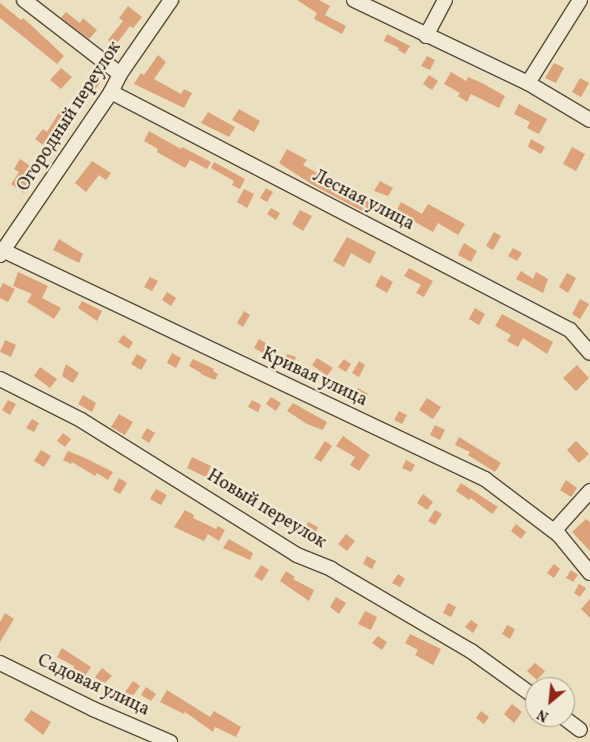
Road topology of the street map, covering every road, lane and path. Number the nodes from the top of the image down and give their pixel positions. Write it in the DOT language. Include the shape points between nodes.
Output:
graph roads {
  1 [pos="24,0"];
  2 [pos="171,0"];
  3 [pos="354,0"];
  4 [pos="445,0"];
  5 [pos="580,0"];
  6 [pos="426,36"];
  7 [pos="120,74"];
  8 [pos="528,83"];
  9 [pos="112,92"];
  10 [pos="590,120"];
  11 [pos="1,252"];
  12 [pos="590,353"];
  13 [pos="0,379"];
  14 [pos="590,491"];
  15 [pos="554,531"];
  16 [pos="590,573"];
  17 [pos="0,663"];
  18 [pos="525,689"];
  19 [pos="575,726"];
  20 [pos="580,730"];
  21 [pos="170,742"];
  1 -- 7 [label="street"];
  2 -- 7 [label="street, Огородный переулок"];
  3 -- 6 [label="street"];
  4 -- 6 [label="street"];
  5 -- 8 [label="street"];
  6 -- 8 [label="street"];
  7 -- 9 [label="street, Огородный переулок"];
  8 -- 10 [label="street"];
  9 -- 11 [label="street, Огородный переулок"];
  9 -- 12 [label="street, Лесная улица" via="570,330"];
  11 -- 15 [label="street, Кривая улица" via="485,479"];
  13 -- 18 [label="street, Новый переулок" via="81,420 296,555 331,569 470,651"];
  14 -- 15 [label="street"];
  15 -- 16 [label="street, Кривая улица"];
  17 -- 21 [label="street, Садовая улица" via="93,709"];
  19 -- 20 [label="street"];
}
